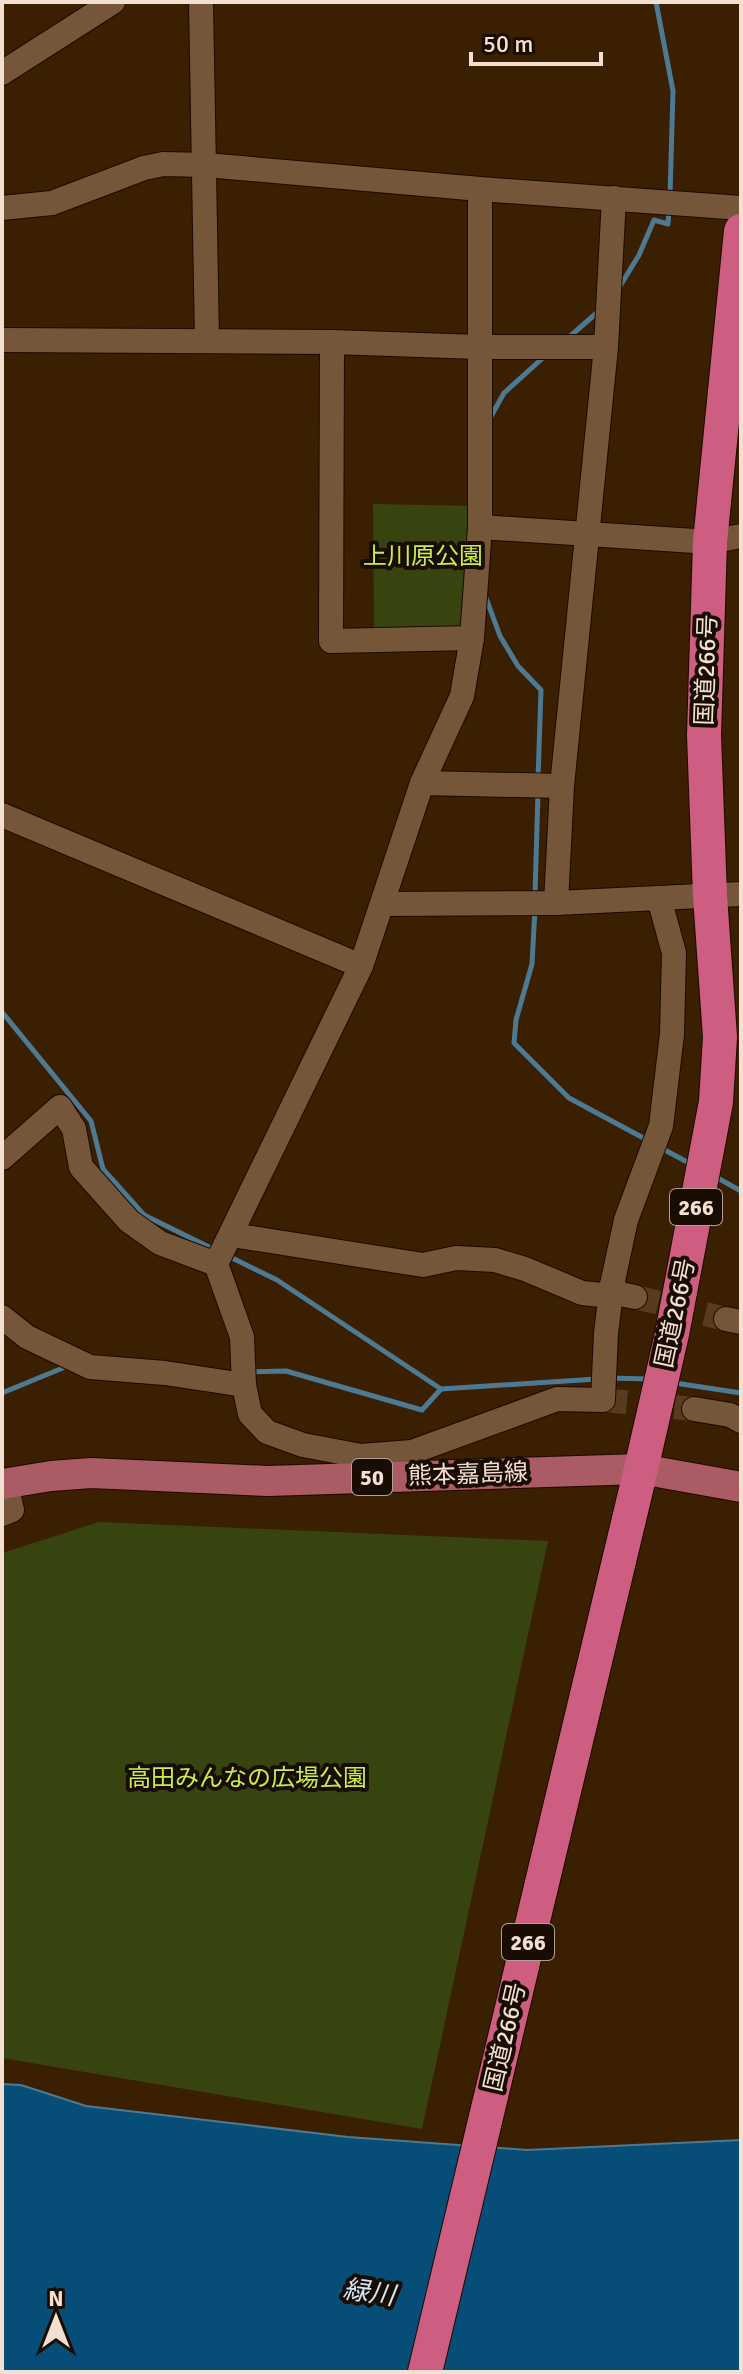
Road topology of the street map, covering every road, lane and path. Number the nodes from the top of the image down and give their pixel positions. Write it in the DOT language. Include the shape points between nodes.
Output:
graph roads {
  1 [pos="113,2"];
  2 [pos="201,2"];
  3 [pos="2,73"];
  4 [pos="206,165"];
  5 [pos="480,189"];
  6 [pos="614,198"];
  7 [pos="2,208"];
  8 [pos="741,208"];
  9 [pos="741,231"];
  10 [pos="2,340"];
  11 [pos="207,341"];
  12 [pos="332,342"];
  13 [pos="479,347"];
  14 [pos="606,347"];
  15 [pos="480,527"];
  16 [pos="588,532"];
  17 [pos="726,539"];
  18 [pos="472,638"];
  19 [pos="422,783"];
  20 [pos="562,786"];
  21 [pos="2,815"];
  22 [pos="726,895"];
  23 [pos="659,898"];
  24 [pos="556,903"];
  25 [pos="382,904"];
  26 [pos="361,966"];
  27 [pos="2,1158"];
  28 [pos="232,1235"];
  29 [pos="216,1264"];
  30 [pos="619,1292"];
  31 [pos="2,1317"];
  32 [pos="244,1385"];
  33 [pos="694,1409"];
  34 [pos="741,1421"];
  35 [pos="641,1469"];
  36 [pos="4,1484"];
  37 [pos="741,1487"];
  38 [pos="2,1514"];
  39 [pos="425,2372"];
  1 -- 3 [label="street"];
  2 -- 4 [label="street"];
  4 -- 5 [label="street"];
  4 -- 7 [label="street" via="144,168 52,203"];
  4 -- 11 [label="street"];
  5 -- 6 [label="street"];
  5 -- 13 [label="street"];
  6 -- 8 [label="street"];
  6 -- 14 [label="street"];
  9 -- 17 [label="highway, 国道266号 / 266"];
  10 -- 11 [label="street"];
  11 -- 12 [label="street"];
  12 -- 13 [label="street"];
  12 -- 18 [label="street" via="331,641"];
  13 -- 14 [label="street"];
  13 -- 15 [label="street"];
  14 -- 16 [label="street"];
  15 -- 16 [label="street"];
  15 -- 18 [label="street"];
  16 -- 17 [label="street"];
  16 -- 20 [label="street"];
  17 -- 22 [label="highway, 国道266号 / 266" via="704,735"];
  18 -- 19 [label="street" via="462,696"];
  19 -- 20 [label="street"];
  19 -- 25 [label="street"];
  20 -- 24 [label="street"];
  21 -- 26 [label="street"];
  22 -- 23 [label="street"];
  22 -- 35 [label="highway, 国道266号 / 266" via="716,1102"];
  23 -- 24 [label="street"];
  23 -- 30 [label="street" via="674,953 672,1034 661,1126 626,1220"];
  24 -- 25 [label="street"];
  25 -- 26 [label="street"];
  26 -- 28 [label="street"];
  27 -- 29 [label="street" via="60,1107 74,1129 81,1167 129,1221 160,1243"];
  28 -- 29 [label="street"];
  28 -- 30 [label="street" via="423,1265 456,1258 495,1260 582,1293"];
  29 -- 32 [label="street" via="242,1337"];
  30 -- 32 [label="street" via="603,1400 557,1399 412,1452 361,1456 267,1432 250,1414"];
  31 -- 32 [label="street" via="27,1337 90,1367"];
  33 -- 34 [label="street"];
  35 -- 36 [label="main road, 熊本嘉島線 / 50" via="268,1481 91,1473"];
  35 -- 37 [label="main road, 熊本嘉島線 / 50"];
  35 -- 39 [label="highway, 国道266号 / 266"];
  36 -- 38 [label="street" via="12,1510"];
}
